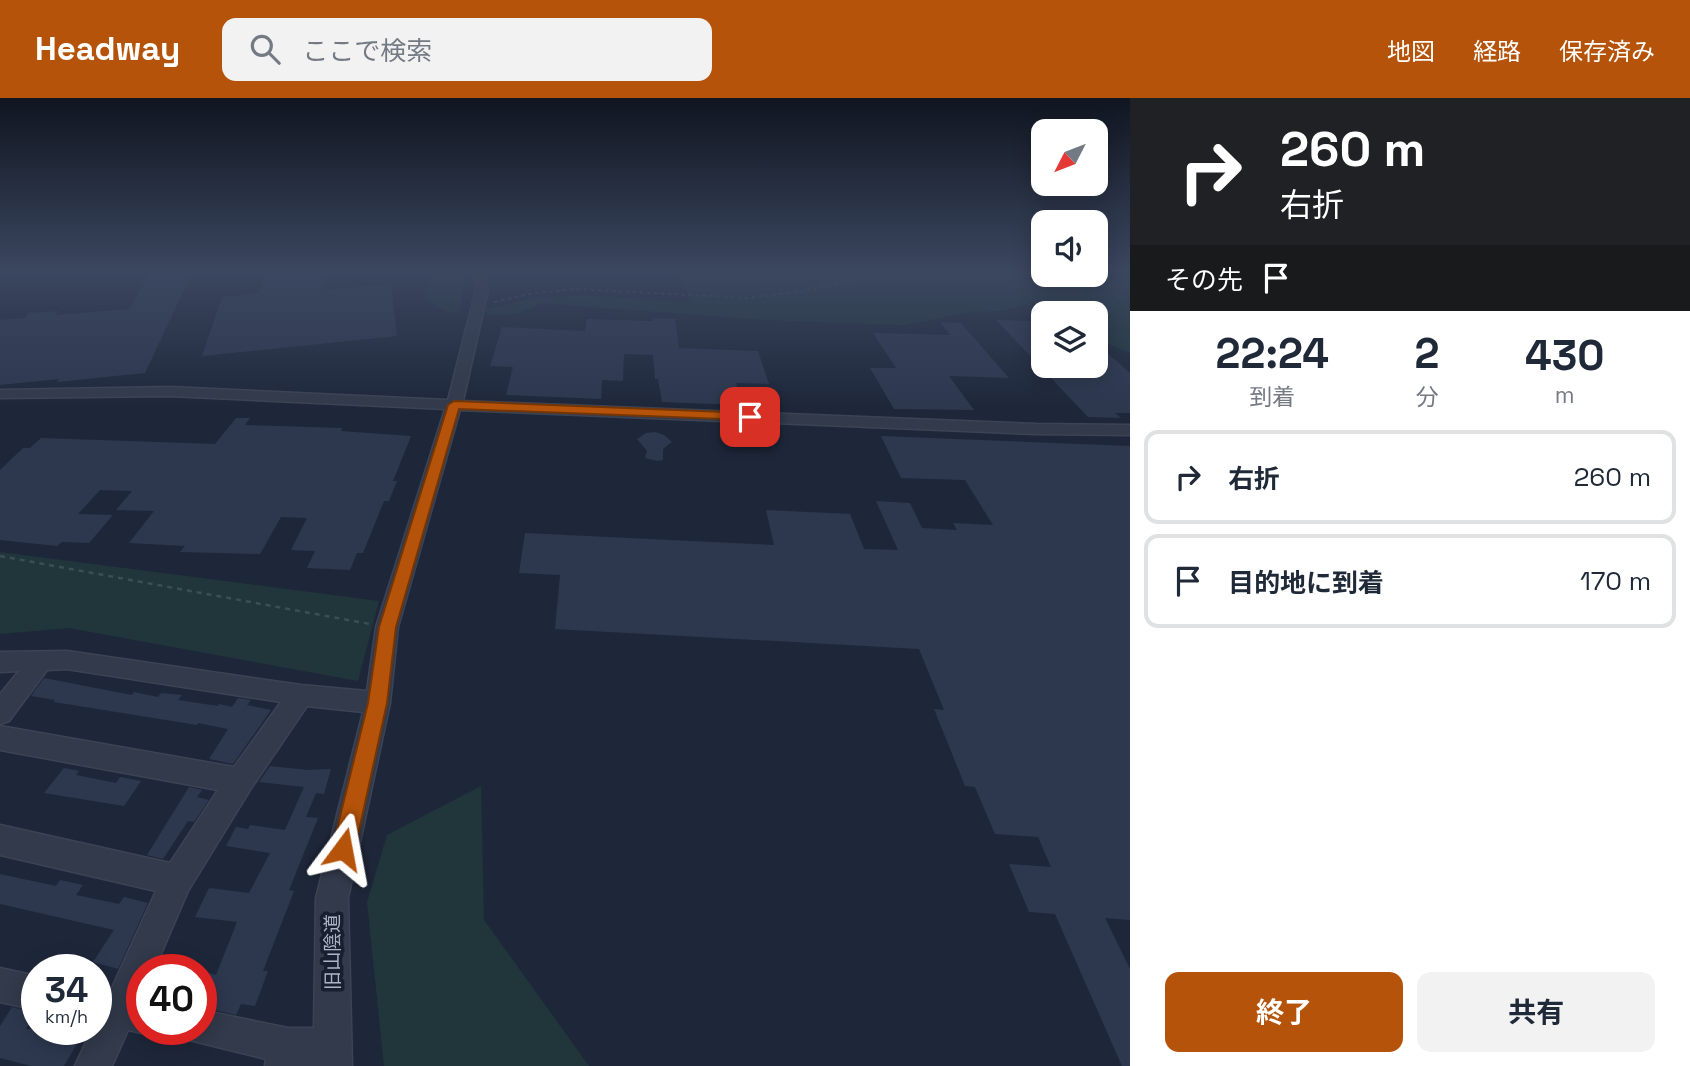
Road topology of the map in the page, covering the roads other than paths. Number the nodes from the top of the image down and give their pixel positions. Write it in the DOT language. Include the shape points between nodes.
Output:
graph roads {
  1 [pos="475,316"];
  2 [pos="0,394"];
  3 [pos="454,405"];
  4 [pos="1130,430"];
  5 [pos="41,660"];
  6 [pos="0,662"];
  7 [pos="301,695"];
  8 [pos="378,703"];
  9 [pos="0,713"];
  10 [pos="0,738"];
  11 [pos="240,781"];
  12 [pos="0,841"];
  13 [pos="177,880"];
  14 [pos="0,985"];
  15 [pos="21,990"];
  16 [pos="119,1011"];
  17 [pos="217,1033"];
  18 [pos="285,1056"];
  19 [pos="333,1056"];
  20 [pos="93,1066"];
  1 -- 3 [label="street, 旧山陰道"];
  2 -- 3 [label="street" via="76,390"];
  3 -- 4 [label="street"];
  3 -- 8 [label="street, 旧山陰道" via="387,627"];
  5 -- 6 [label="street"];
  5 -- 7 [label="street"];
  5 -- 9 [label="street"];
  7 -- 8 [label="street"];
  7 -- 11 [label="street"];
  8 -- 19 [label="street, 旧山陰道" via="332,898"];
  10 -- 11 [label="street"];
  11 -- 13 [label="street"];
  12 -- 13 [label="street"];
  13 -- 16 [label="street"];
  14 -- 15 [label="street"];
  16 -- 20 [label="street"];
  17 -- 18 [label="street"];
  18 -- 19 [label="street"];
}
